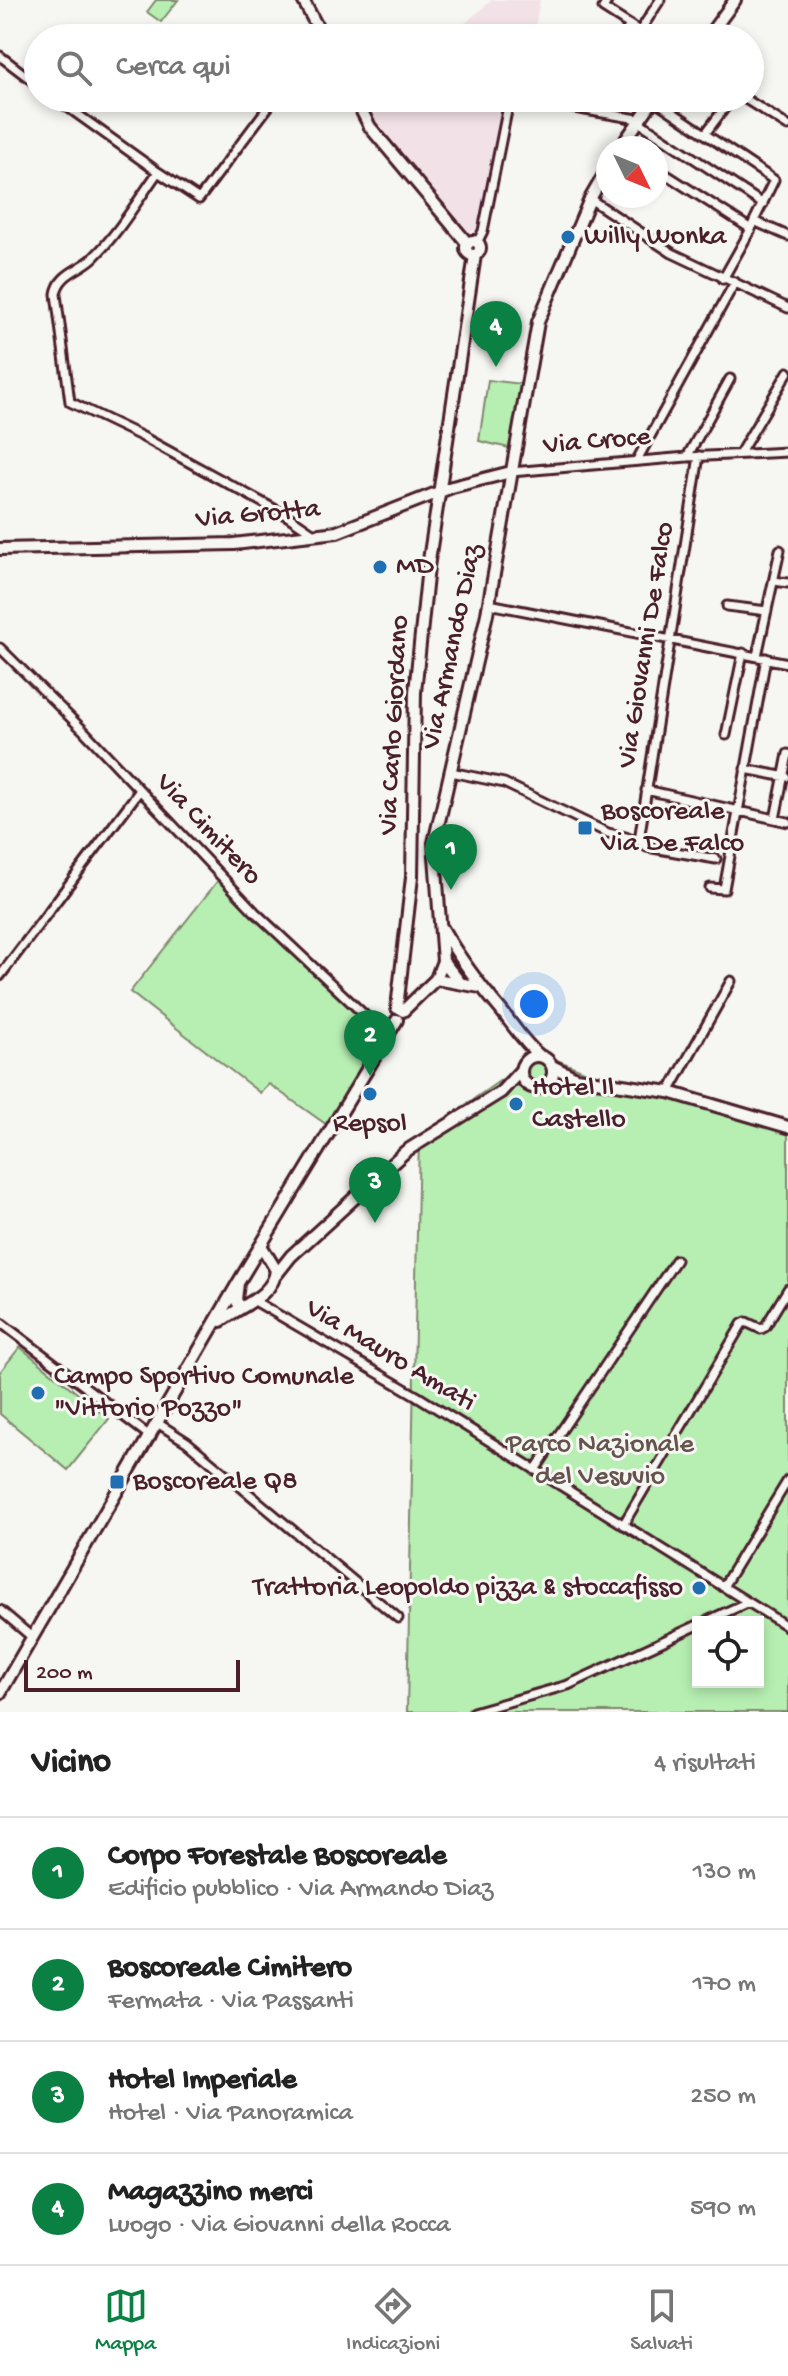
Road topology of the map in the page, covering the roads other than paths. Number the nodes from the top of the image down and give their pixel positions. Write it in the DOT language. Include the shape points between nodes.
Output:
graph roads {
  1 [pos="303,0"];
  2 [pos="608,0"];
  3 [pos="660,0"];
  4 [pos="735,0"];
  5 [pos="316,24"];
  6 [pos="628,24"];
  7 [pos="645,24"];
  8 [pos="717,24"];
  9 [pos="0,56"];
  10 [pos="24,74"];
  11 [pos="764,111"];
  12 [pos="74,112"];
  13 [pos="264,112"];
  14 [pos="362,112"];
  15 [pos="507,112"];
  16 [pos="596,112"];
  17 [pos="644,112"];
  18 [pos="674,112"];
  19 [pos="722,112"];
  20 [pos="637,120"];
  21 [pos="788,126"];
  22 [pos="705,134"];
  23 [pos="628,136"];
  24 [pos="158,172"];
  25 [pos="668,175"];
  26 [pos="596,189"];
  27 [pos="590,199"];
  28 [pos="763,204"];
  29 [pos="752,225"];
  30 [pos="788,236"];
  31 [pos="473,243"];
  32 [pos="723,279"];
  33 [pos="735,282"];
  34 [pos="788,308"];
  35 [pos="788,372"];
  36 [pos="730,379"];
  37 [pos="788,452"];
  38 [pos="740,453"];
  39 [pos="699,456"];
  40 [pos="687,457"];
  41 [pos="637,460"];
  42 [pos="511,472"];
  43 [pos="438,492"];
  44 [pos="314,534"];
  45 [pos="0,549"];
  46 [pos="780,550"];
  47 [pos="774,581"];
  48 [pos="788,583"];
  49 [pos="489,604"];
  50 [pos="727,606"];
  51 [pos="767,611"];
  52 [pos="670,639"];
  53 [pos="0,648"];
  54 [pos="743,653"];
  55 [pos="757,656"];
  56 [pos="766,658"];
  57 [pos="788,663"];
  58 [pos="726,735"];
  59 [pos="788,754"];
  60 [pos="745,769"];
  61 [pos="451,772"];
  62 [pos="786,777"];
  63 [pos="140,790"];
  64 [pos="646,790"];
  65 [pos="738,810"];
  66 [pos="775,819"];
  67 [pos="788,822"];
  68 [pos="639,840"];
  69 [pos="716,859"];
  70 [pos="710,888"];
  71 [pos="441,927"];
  72 [pos="443,961"];
  73 [pos="462,962"];
  74 [pos="0,976"];
  75 [pos="436,979"];
  76 [pos="459,981"];
  77 [pos="731,981"];
  78 [pos="480,987"];
  79 [pos="399,1013"];
  80 [pos="388,1037"];
  81 [pos="520,1039"];
  82 [pos="540,1056"];
  83 [pos="552,1066"];
  84 [pos="521,1068"];
  85 [pos="576,1078"];
  86 [pos="547,1085"];
  87 [pos="531,1088"];
  88 [pos="501,1092"];
  89 [pos="669,1092"];
  90 [pos="788,1127"];
  91 [pos="262,1247"];
  92 [pos="676,1260"];
  93 [pos="272,1267"];
  94 [pos="246,1272"];
  95 [pos="238,1283"];
  96 [pos="788,1289"];
  97 [pos="253,1300"];
  98 [pos="239,1305"];
  99 [pos="0,1322"];
  100 [pos="217,1325"];
  101 [pos="159,1424"];
  102 [pos="151,1437"];
  103 [pos="535,1470"];
  104 [pos="788,1480"];
  105 [pos="623,1525"];
  106 [pos="723,1587"];
  107 [pos="748,1602"];
  108 [pos="0,1610"];
  109 [pos="718,1616"];
  110 [pos="398,1618"];
  111 [pos="788,1627"];
  112 [pos="692,1628"];
  113 [pos="33,1638"];
  114 [pos="0,1693"];
  115 [pos="473,1712"];
  1 -- 5 [label="street"];
  2 -- 6 [label="street" via="603,8"];
  3 -- 7 [label="street"];
  4 -- 8 [label="street"];
  9 -- 10 [label="street"];
  11 -- 21 [label="street"];
  12 -- 24 [label="street"];
  13 -- 24 [label="street" via="199,199"];
  14 -- 31 [label="street"];
  15 -- 31 [label="street" via="483,231"];
  16 -- 20 [label="street"];
  17 -- 20 [label="street"];
  18 -- 22 [label="street"];
  19 -- 22 [label="street"];
  20 -- 23 [label="street"];
  20 -- 28 [label="street"];
  22 -- 28 [label="street" via="774,180"];
  24 -- 44 [label="street" via="94,258 57,286 67,396 77,407 143,437"];
  25 -- 29 [label="street"];
  26 -- 27 [label="street, Via Armando Diaz"];
  27 -- 32 [label="street" via="672,253"];
  27 -- 42 [label="street, Via Armando Diaz" via="538,322"];
  28 -- 29 [label="street"];
  29 -- 30 [label="street"];
  29 -- 32 [label="street"];
  31 -- 43 [label="street, Via Carlo Giordano" via="467,252 475,255 469,311"];
  32 -- 33 [label="street"];
  33 -- 34 [label="street"];
  33 -- 41 [label="street"];
  35 -- 38 [label="street"];
  36 -- 40 [label="street, Via Croce"];
  37 -- 38 [label="street, Via Croce"];
  38 -- 39 [label="street, Via Croce"];
  39 -- 40 [label="street, Via Croce"];
  39 -- 52 [label="street, Via Giovanni De Falco"];
  40 -- 41 [label="street, Via Croce"];
  41 -- 42 [label="street, Via Croce"];
  42 -- 43 [label="street, Via Grotta"];
  42 -- 49 [label="street, Via Armando Diaz"];
  43 -- 44 [label="street, Via Grotta" via="370,521"];
  43 -- 79 [label="street, Via Carlo Giordano" via="415,692 412,877"];
  44 -- 45 [label="street, Via Grotta" via="234,544"];
  46 -- 47 [label="street"];
  47 -- 48 [label="street"];
  47 -- 51 [label="street"];
  49 -- 52 [label="street"];
  49 -- 61 [label="street, Via Armando Diaz"];
  50 -- 51 [label="street"];
  51 -- 55 [label="street"];
  52 -- 54 [label="street"];
  52 -- 64 [label="street, Via Giovanni De Falco"];
  53 -- 63 [label="street, Via Cimitero"];
  54 -- 55 [label="street"];
  54 -- 58 [label="street"];
  55 -- 56 [label="street"];
  56 -- 57 [label="street"];
  56 -- 60 [label="street"];
  59 -- 62 [label="street"];
  60 -- 62 [label="street"];
  60 -- 65 [label="street"];
  61 -- 68 [label="street" via="504,783 608,833"];
  61 -- 71 [label="street, Via Armando Diaz" via="434,843"];
  62 -- 66 [label="street"];
  63 -- 74 [label="street"];
  63 -- 80 [label="street, Via Cimitero" via="255,912"];
  64 -- 65 [label="street"];
  64 -- 68 [label="street, Via Giovanni De Falco"];
  65 -- 66 [label="street"];
  65 -- 70 [label="street" via="724,889"];
  66 -- 67 [label="street"];
  68 -- 69 [label="street" via="647,847"];
  71 -- 72 [label="street, Via Armando Diaz"];
  71 -- 73 [label="street, Via Armando Diaz"];
  72 -- 73 [label="street"];
  72 -- 75 [label="street"];
  72 -- 76 [label="street"];
  73 -- 78 [label="street, Via Armando Diaz"];
  75 -- 76 [label="street"];
  75 -- 79 [label="street"];
  76 -- 78 [label="street"];
  77 -- 89 [label="street"];
  78 -- 81 [label="street, Via Armando Diaz"];
  79 -- 80 [label="street"];
  80 -- 91 [label="street"];
  81 -- 82 [label="street"];
  81 -- 84 [label="street"];
  82 -- 83 [label="street"];
  82 -- 84 [label="street"];
  83 -- 85 [label="street"];
  83 -- 86 [label="street"];
  84 -- 87 [label="street" via="523,1081"];
  84 -- 88 [label="street"];
  85 -- 86 [label="street"];
  85 -- 89 [label="street"];
  86 -- 87 [label="street"];
  87 -- 88 [label="street"];
  88 -- 93 [label="street" via="406,1151 291,1256"];
  89 -- 90 [label="street"];
  91 -- 93 [label="street"];
  91 -- 94 [label="street"];
  92 -- 103 [label="street"];
  93 -- 94 [label="street" via="259,1262"];
  93 -- 97 [label="street"];
  94 -- 95 [label="street"];
  95 -- 98 [label="street"];
  95 -- 100 [label="street"];
  96 -- 105 [label="street" via="765,1327 742,1324"];
  97 -- 98 [label="street"];
  97 -- 103 [label="street, Via Mauro Amati"];
  98 -- 100 [label="street"];
  99 -- 102 [label="street"];
  100 -- 101 [label="street"];
  101 -- 102 [label="street"];
  101 -- 110 [label="street"];
  102 -- 113 [label="street"];
  103 -- 105 [label="street, Via Mauro Amati"];
  104 -- 106 [label="street"];
  105 -- 106 [label="street, Via Mauro Amati"];
  106 -- 107 [label="street, Via Mauro Amati"];
  107 -- 109 [label="street"];
  107 -- 111 [label="street, Via Mauro Amati"];
  108 -- 113 [label="street"];
  112 -- 115 [label="street" via="568,1685"];
  113 -- 114 [label="street"];
}
